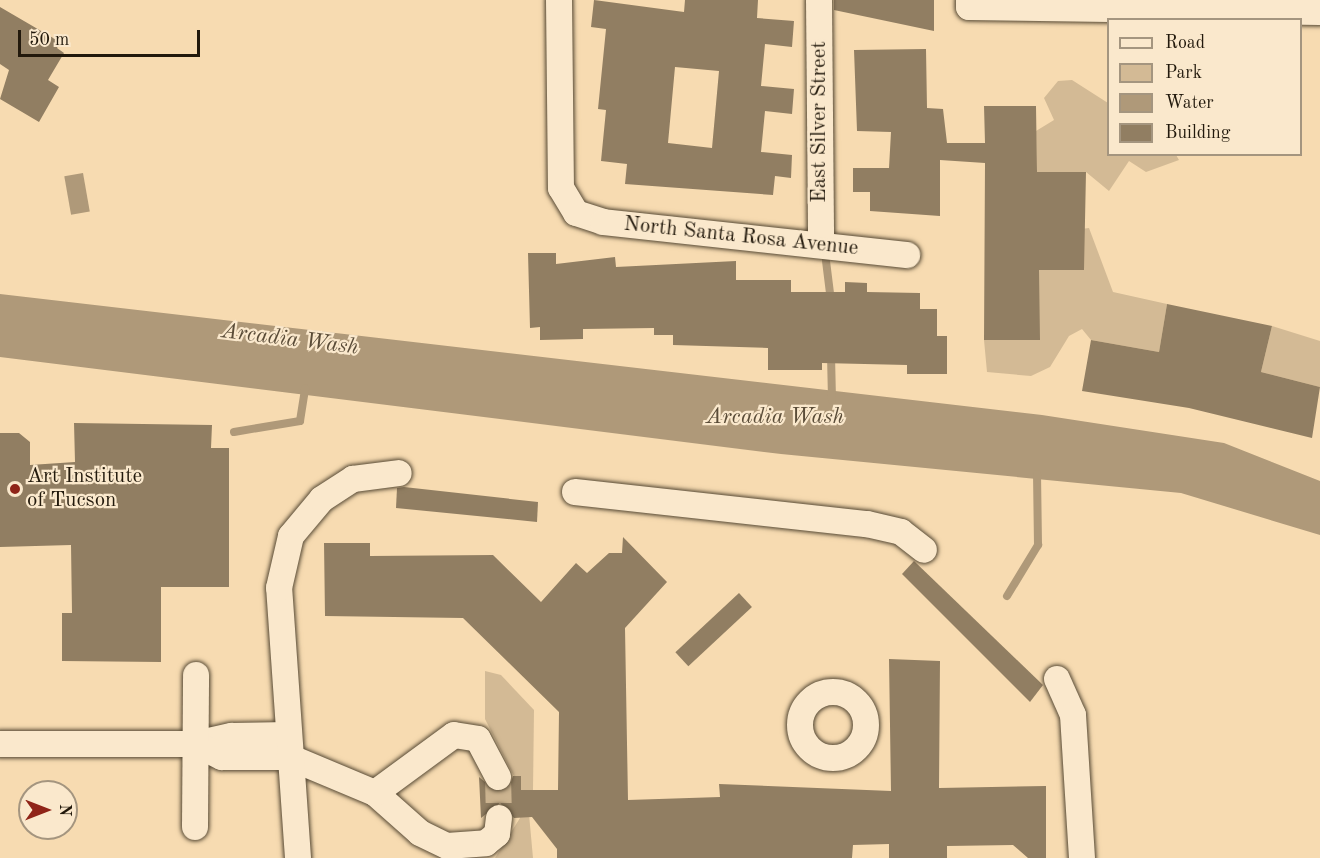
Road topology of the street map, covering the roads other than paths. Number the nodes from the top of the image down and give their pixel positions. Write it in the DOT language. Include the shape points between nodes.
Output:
graph roads {
  1 [pos="559,0"];
  2 [pos="819,0"];
  3 [pos="969,0"];
  4 [pos="1256,6"];
  5 [pos="1320,12"];
  6 [pos="821,243"];
  7 [pos="908,255"];
  8 [pos="399,473"];
  9 [pos="575,492"];
  10 [pos="924,550"];
  11 [pos="196,675"];
  12 [pos="1057,679"];
  13 [pos="0,744"];
  14 [pos="196,744"];
  15 [pos="288,746"];
  16 [pos="498,777"];
  17 [pos="375,793"];
  18 [pos="499,818"];
  19 [pos="195,827"];
  20 [pos="298,858"];
  21 [pos="1082,858"];
  1 -- 6 [label="street, North Santa Rosa Avenue" via="561,188 576,213 603,222"];
  2 -- 6 [label="street, East Silver Street"];
  3 -- 4 [label="street" via="969,7"];
  4 -- 5 [label="street"];
  6 -- 7 [label="street, North Santa Rosa Avenue"];
  8 -- 15 [label="street" via="353,479 322,498 291,536 279,588"];
  9 -- 10 [label="street" via="867,524 901,532"];
  11 -- 14 [label="street"];
  12 -- 21 [label="street" via="1073,715"];
  13 -- 14 [label="street"];
  14 -- 15 [label="street" via="222,757"];
  14 -- 19 [label="street"];
  15 -- 17 [label="street"];
  15 -- 20 [label="street"];
  16 -- 17 [label="street" via="478,738 454,735"];
  17 -- 18 [label="street" via="420,833 447,846 486,843 497,834"];
}
